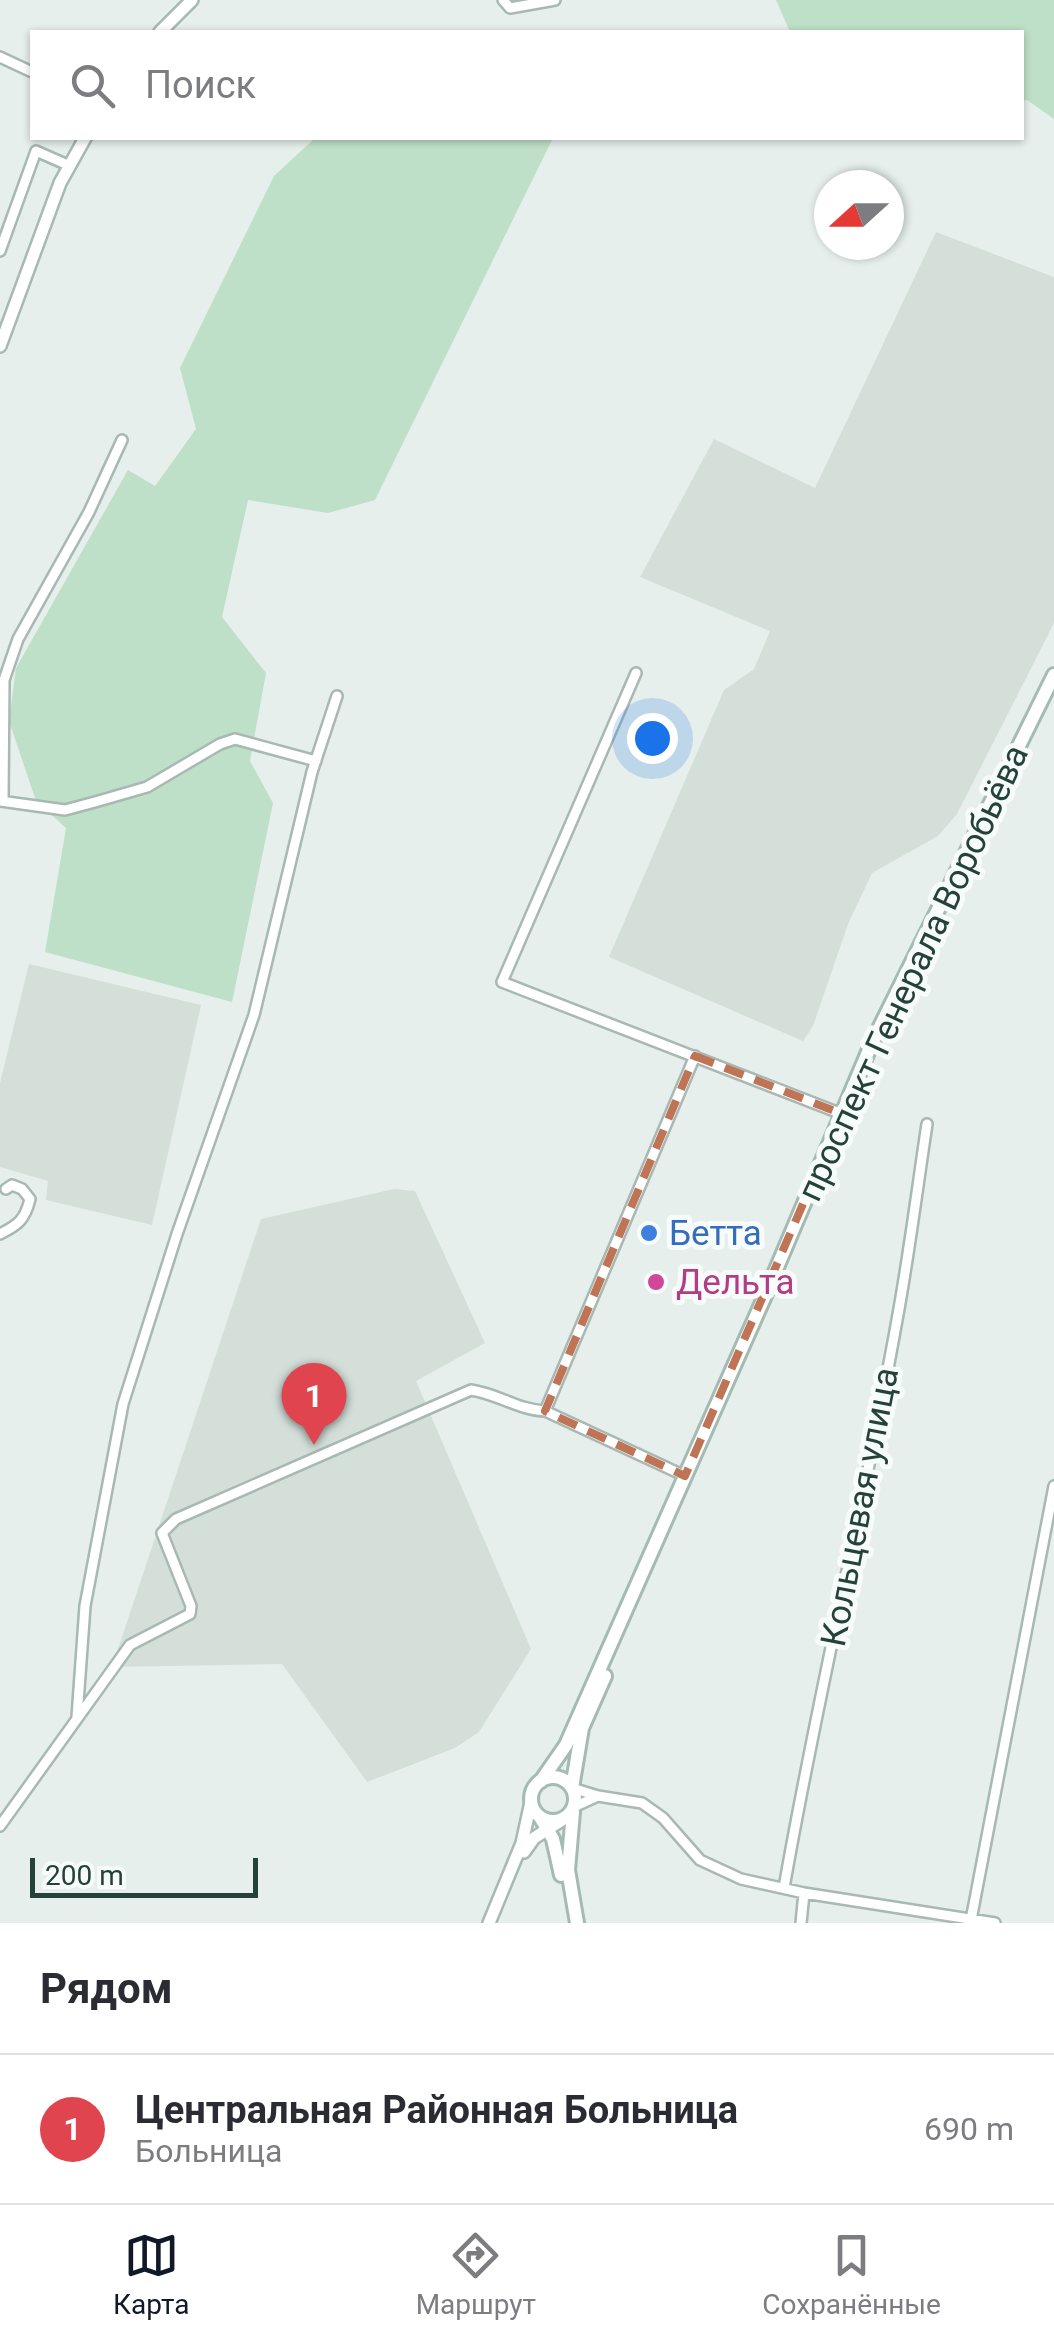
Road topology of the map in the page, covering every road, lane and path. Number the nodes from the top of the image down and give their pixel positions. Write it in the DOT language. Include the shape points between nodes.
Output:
graph roads {
  1 [pos="192,0"];
  2 [pos="503,0"];
  3 [pos="555,0"];
  4 [pos="162,30"];
  5 [pos="0,56"];
  6 [pos="30,71"];
  7 [pos="83,140"];
  8 [pos="70,166"];
  9 [pos="0,250"];
  10 [pos="0,346"];
  11 [pos="122,440"];
  12 [pos="636,673"];
  13 [pos="1054,675"];
  14 [pos="1054,690"];
  15 [pos="337,696"];
  16 [pos="316,761"];
  17 [pos="1,801"];
  18 [pos="695,1056"];
  19 [pos="842,1114"];
  20 [pos="927,1124"];
  21 [pos="6,1189"];
  22 [pos="0,1234"];
  23 [pos="545,1411"];
  24 [pos="686,1476"];
  25 [pos="1054,1486"];
  26 [pos="584,1713"];
  27 [pos="77,1717"];
  28 [pos="541,1781"];
  29 [pos="572,1788"];
  30 [pos="598,1796"];
  31 [pos="531,1802"];
  32 [pos="574,1807"];
  33 [pos="543,1822"];
  34 [pos="0,1826"];
  35 [pos="526,1842"];
  36 [pos="555,1845"];
  37 [pos="784,1888"];
  38 [pos="804,1893"];
  39 [pos="971,1921"];
  40 [pos="492,1923"];
  41 [pos="569,1923"];
  42 [pos="577,1923"];
  43 [pos="800,1923"];
  44 [pos="996,1923"];
  1 -- 4 [label="street"];
  2 -- 3 [label="street" via="510,8"];
  5 -- 6 [label="street"];
  7 -- 8 [label="street"];
  8 -- 9 [label="street" via="36,151"];
  8 -- 10 [label="street"];
  11 -- 17 [label="street" via="18,639 4,680"];
  12 -- 18 [label="street" via="502,982"];
  13 -- 19 [label="main road, проспект Генерала Воробьёва"];
  14 -- 26 [label="main road, проспект Генерала Воробьёва" via="876,1052"];
  15 -- 16 [label="street"];
  16 -- 17 [label="street" via="236,739 147,787 64,810"];
  16 -- 27 [label="street" via="254,1015 123,1404 84,1606"];
  18 -- 19 [label="street"];
  18 -- 23 [label="street"];
  19 -- 24 [label="main road, проспект Генерала Воробьёва"];
  20 -- 37 [label="street, Кольцевая улица" via="897,1321"];
  21 -- 22 [label="street" via="22,1189 30,1199 19,1225"];
  23 -- 24 [label="street"];
  23 -- 27 [label="street" via="472,1390 176,1519 162,1533 190,1614 130,1646"];
  24 -- 26 [label="main road, проспект Генерала Воробьёва"];
  25 -- 39 [label="street"];
  26 -- 28 [label="main road"];
  26 -- 29 [label="main road"];
  27 -- 34 [label="street"];
  28 -- 29 [label="main road" via="556,1778"];
  28 -- 31 [label="main road"];
  29 -- 30 [label="street"];
  29 -- 32 [label="main road"];
  30 -- 32 [label="street"];
  30 -- 37 [label="street" via="642,1803 700,1860 741,1879"];
  31 -- 33 [label="main road"];
  31 -- 35 [label="street"];
  32 -- 33 [label="main road" via="562,1820"];
  32 -- 42 [label="main road" via="568,1870"];
  33 -- 35 [label="street"];
  33 -- 36 [label="main road"];
  35 -- 36 [label="street" via="543,1837"];
  35 -- 40 [label="street"];
  36 -- 41 [label="main road"];
  37 -- 38 [label="street"];
  38 -- 39 [label="street"];
  38 -- 43 [label="street"];
  39 -- 44 [label="street"];
}
